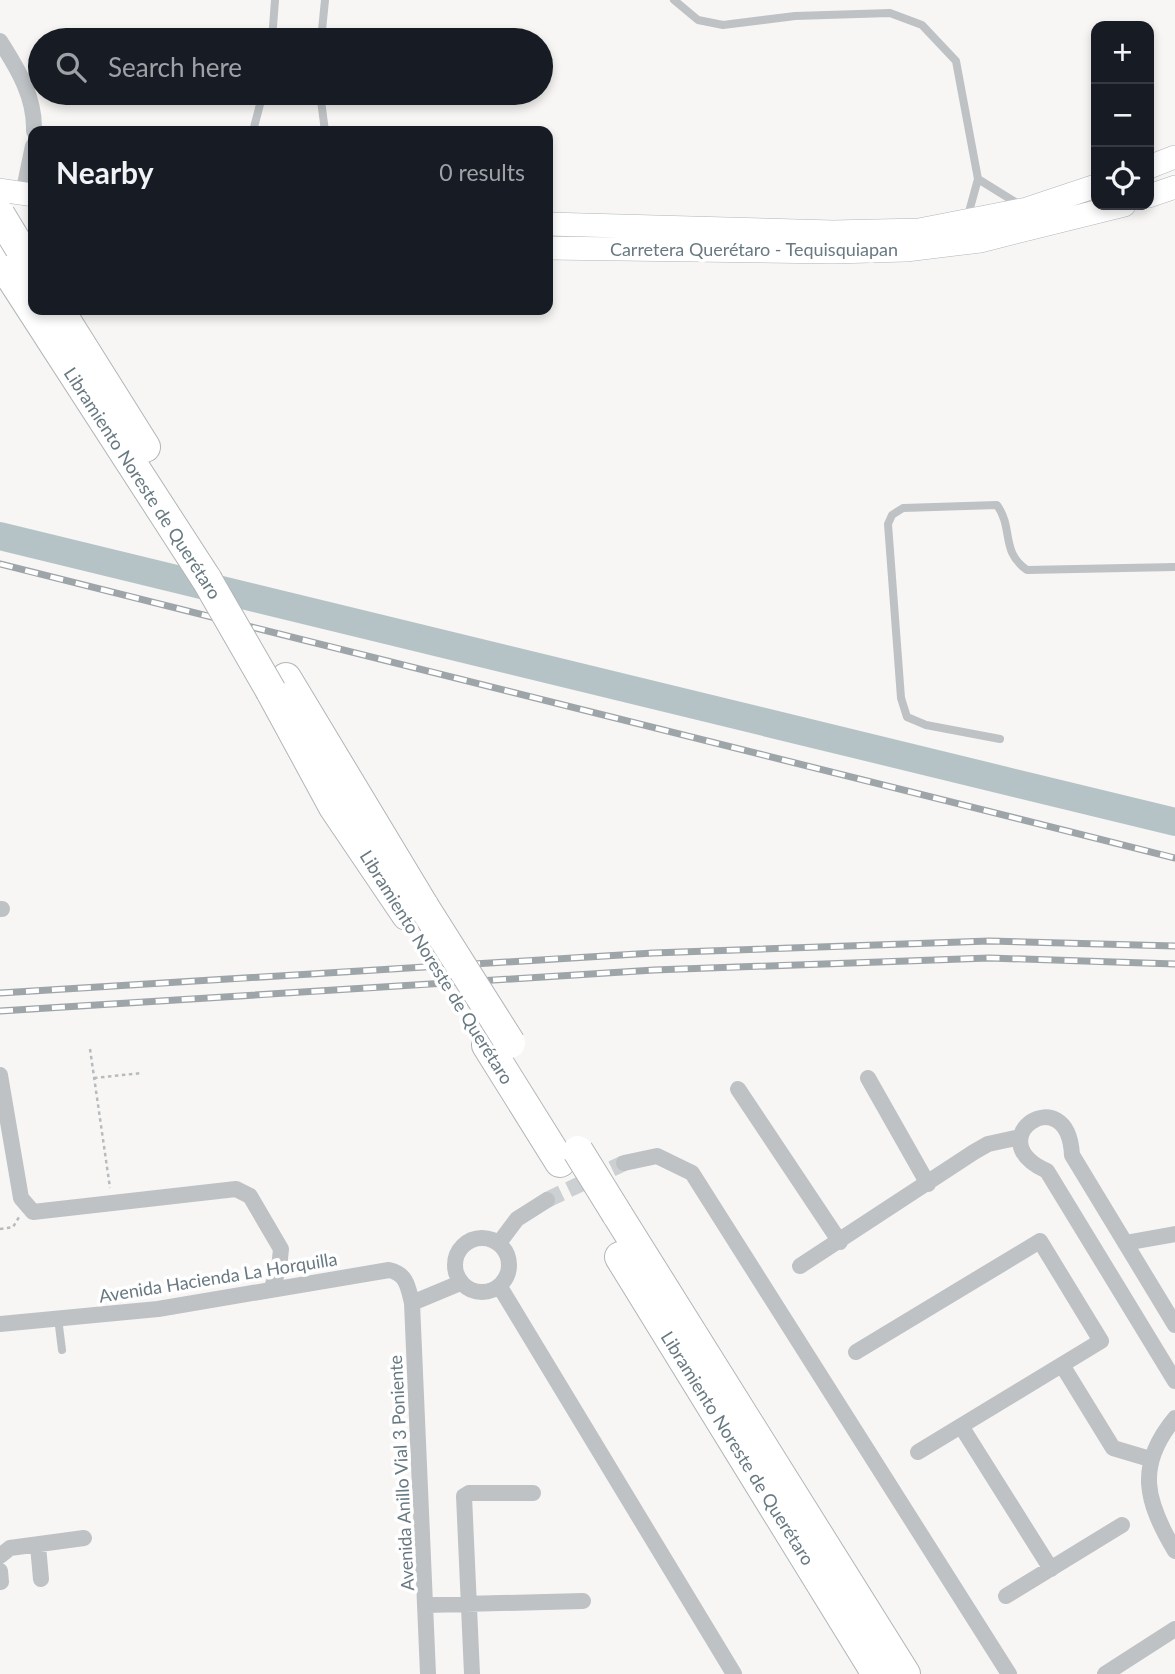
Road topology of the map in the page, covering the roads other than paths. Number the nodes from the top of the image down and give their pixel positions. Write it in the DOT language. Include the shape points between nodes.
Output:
graph roads {
  1 [pos="275,0"];
  2 [pos="325,0"];
  3 [pos="674,0"];
  4 [pos="272,28"];
  5 [pos="322,28"];
  6 [pos="0,41"];
  7 [pos="28,96"];
  8 [pos="31,105"];
  9 [pos="260,105"];
  10 [pos="322,105"];
  11 [pos="34,126"];
  12 [pos="254,126"];
  13 [pos="324,126"];
  14 [pos="1175,157"];
  15 [pos="1154,165"];
  16 [pos="978,178"];
  17 [pos="1175,187"];
  18 [pos="1091,188"];
  19 [pos="0,190"];
  20 [pos="1154,194"];
  21 [pos="28,195"];
  22 [pos="1027,209"];
  23 [pos="1104,210"];
  24 [pos="0,215"];
  25 [pos="966,223"];
  26 [pos="553,224"];
  27 [pos="553,248"];
  28 [pos="17,250"];
  29 [pos="28,268"];
  30 [pos="57,315"];
  31 [pos="62,315"];
  32 [pos="1175,567"];
  33 [pos="216,576"];
  34 [pos="1000,739"];
  35 [pos="0,1074"];
  36 [pos="868,1078"];
  37 [pos="738,1089"];
  38 [pos="1020,1137"];
  39 [pos="1072,1155"];
  40 [pos="624,1163"];
  41 [pos="1047,1171"];
  42 [pos="928,1184"];
  43 [pos="547,1199"];
  44 [pos="607,1217"];
  45 [pos="1175,1234"];
  46 [pos="840,1242"];
  47 [pos="499,1243"];
  48 [pos="1125,1243"];
  49 [pos="800,1266"];
  50 [pos="400,1272"];
  51 [pos="460,1283"];
  52 [pos="500,1287"];
  53 [pos="271,1290"];
  54 [pos="412,1303"];
  55 [pos="58,1318"];
  56 [pos="0,1324"];
  57 [pos="1175,1325"];
  58 [pos="62,1350"];
  59 [pos="856,1352"];
  60 [pos="1062,1365"];
  61 [pos="1175,1381"];
  62 [pos="1175,1418"];
  63 [pos="961,1426"];
  64 [pos="918,1452"];
  65 [pos="1150,1459"];
  66 [pos="533,1493"];
  67 [pos="1122,1525"];
  68 [pos="84,1538"];
  69 [pos="38,1546"];
  70 [pos="1175,1551"];
  71 [pos="0,1556"];
  72 [pos="1051,1569"];
  73 [pos="41,1578"];
  74 [pos="1006,1596"];
  75 [pos="583,1601"];
  76 [pos="469,1604"];
  77 [pos="427,1605"];
  78 [pos="1175,1629"];
  79 [pos="428,1674"];
  80 [pos="472,1674"];
  81 [pos="734,1674"];
  82 [pos="877,1674"];
  83 [pos="905,1674"];
  84 [pos="1009,1674"];
  85 [pos="1105,1674"];
  1 -- 4 [label="lane"];
  2 -- 5 [label="lane"];
  3 -- 16 [label="lane" via="698,20 723,25 795,16 890,13 922,25 956,61"];
  6 -- 7 [label="street" via="22,76"];
  8 -- 11 [label="street"];
  9 -- 12 [label="lane"];
  10 -- 13 [label="lane"];
  14 -- 15 [label="main road"];
  16 -- 22 [label="lane"];
  16 -- 25 [label="lane"];
  17 -- 20 [label="main road"];
  18 -- 22 [label="main road, Carretera Querétaro - Tequisquiapan"];
  19 -- 21 [label="main road"];
  22 -- 25 [label="main road, Carretera Querétaro - Tequisquiapan"];
  23 -- 27 [label="main road, Carretera Querétaro - Tequisquiapan" via="980,241 906,250"];
  24 -- 28 [label="highway, Libramiento Noreste de Querétaro, bridge"];
  25 -- 26 [label="main road, Carretera Querétaro - Tequisquiapan" via="919,230 833,232"];
  28 -- 29 [label="highway, Libramiento Noreste de Querétaro"];
  30 -- 33 [label="highway, Libramiento Noreste de Querétaro"];
  31 -- 33 [label="highway, Libramiento Noreste de Querétaro"];
  32 -- 34 [label="lane" via="1027,570 1015,562 1009,550 1006,518 997,505 903,508 892,515 888,524 901,698 907,718"];
  33 -- 44 [label="highway, Libramiento Noreste de Querétaro, bridge" via="415,911"];
  35 -- 53 [label="street" via="25,1205 33,1212 236,1189 250,1196 281,1249"];
  36 -- 42 [label="street"];
  37 -- 46 [label="street"];
  38 -- 39 [label="street" via="1035,1118 1059,1120 1067,1128"];
  38 -- 41 [label="street" via="1026,1159"];
  38 -- 42 [label="street" via="988,1144"];
  39 -- 41 [label="street"];
  39 -- 48 [label="street"];
  40 -- 84 [label="street" via="657,1156 691,1173"];
  41 -- 61 [label="street"];
  42 -- 46 [label="street"];
  43 -- 47 [label="street" via="517,1219"];
  44 -- 82 [label="highway, Libramiento Noreste de Querétaro"];
  44 -- 83 [label="highway, Libramiento Noreste de Querétaro"];
  45 -- 48 [label="street"];
  46 -- 49 [label="street"];
  47 -- 51 [label="street" via="484,1238 464,1244 454,1263"];
  47 -- 52 [label="street" via="509,1257 510,1268"];
  48 -- 57 [label="street"];
  50 -- 53 [label="street, Avenida Hacienda La Horquilla"];
  50 -- 54 [label="street, Avenida Anillo Vial 3 Poniente"];
  51 -- 52 [label="street" via="480,1293"];
  51 -- 54 [label="street"];
  52 -- 81 [label="street"];
  53 -- 55 [label="street, Avenida Hacienda La Horquilla" via="158,1309"];
  54 -- 77 [label="street, Avenida Anillo Vial 3 Poniente"];
  55 -- 56 [label="street, Avenida Hacienda La Horquilla"];
  55 -- 58 [label="lane"];
  59 -- 60 [label="street" via="1040,1241 1101,1342"];
  60 -- 63 [label="street"];
  60 -- 65 [label="street" via="1113,1448"];
  62 -- 65 [label="street"];
  63 -- 64 [label="street"];
  63 -- 72 [label="street"];
  65 -- 70 [label="street" via="1153,1510"];
  66 -- 76 [label="street" via="464,1496"];
  67 -- 72 [label="street"];
  68 -- 69 [label="street"];
  69 -- 71 [label="street" via="10,1548"];
  69 -- 73 [label="street"];
  72 -- 74 [label="street"];
  75 -- 76 [label="street"];
  76 -- 77 [label="street"];
  76 -- 80 [label="street"];
  77 -- 79 [label="street, Avenida Anillo Vial 3 Poniente"];
  78 -- 85 [label="street"];
}
